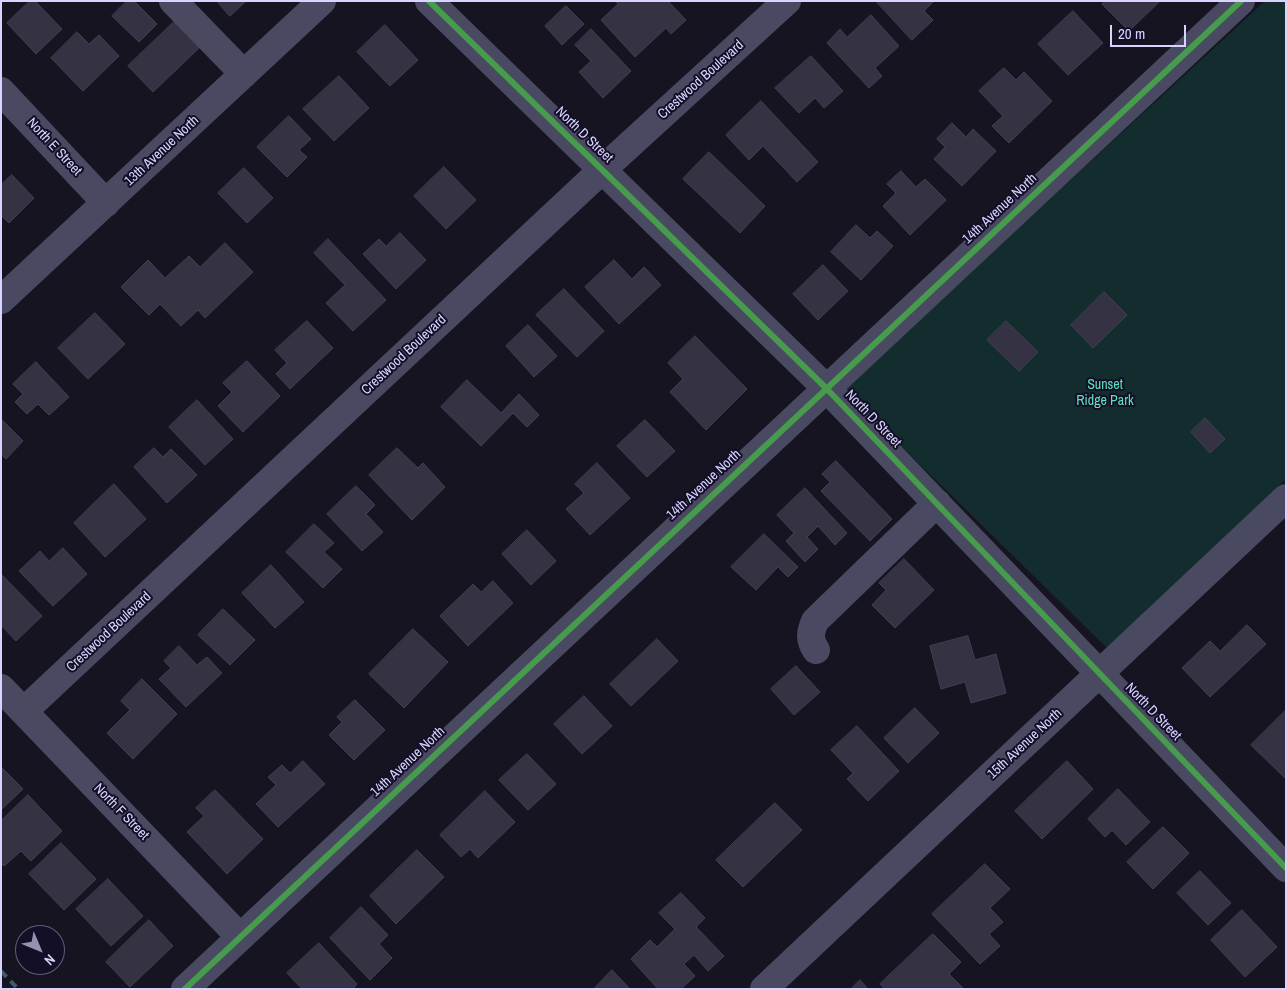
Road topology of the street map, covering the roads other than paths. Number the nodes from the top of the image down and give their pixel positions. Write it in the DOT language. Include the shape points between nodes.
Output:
graph roads {
  1 [pos="173,1"];
  2 [pos="322,1"];
  3 [pos="429,1"];
  4 [pos="787,1"];
  5 [pos="1241,1"];
  6 [pos="244,74"];
  7 [pos="1,91"];
  8 [pos="602,170"];
  9 [pos="106,203"];
  10 [pos="1,300"];
  11 [pos="826,388"];
  12 [pos="1286,498"];
  13 [pos="938,503"];
  14 [pos="816,650"];
  15 [pos="1100,674"];
  16 [pos="1,688"];
  17 [pos="24,712"];
  18 [pos="1286,868"];
  19 [pos="240,936"];
  20 [pos="185,989"];
  21 [pos="764,989"];
  1 -- 6 [label="street"];
  2 -- 6 [label="street, 13th Avenue North"];
  3 -- 8 [label="street, North D Street"];
  4 -- 8 [label="street, Crestwood Boulevard"];
  5 -- 11 [label="street, 14th Avenue North"];
  6 -- 9 [label="street, 13th Avenue North"];
  7 -- 9 [label="street, North E Street"];
  8 -- 11 [label="street, North D Street"];
  8 -- 17 [label="street, Crestwood Boulevard"];
  9 -- 10 [label="street, 13th Avenue North"];
  11 -- 13 [label="street, North D Street"];
  11 -- 19 [label="street, 14th Avenue North"];
  12 -- 15 [label="street, 15th Avenue North"];
  13 -- 14 [label="street" via="815,621 810,642"];
  13 -- 15 [label="street, North D Street"];
  15 -- 18 [label="street, North D Street"];
  15 -- 21 [label="street, 15th Avenue North"];
  16 -- 17 [label="street, North F Street"];
  17 -- 19 [label="street, North F Street"];
  19 -- 20 [label="street, 14th Avenue North"];
}
